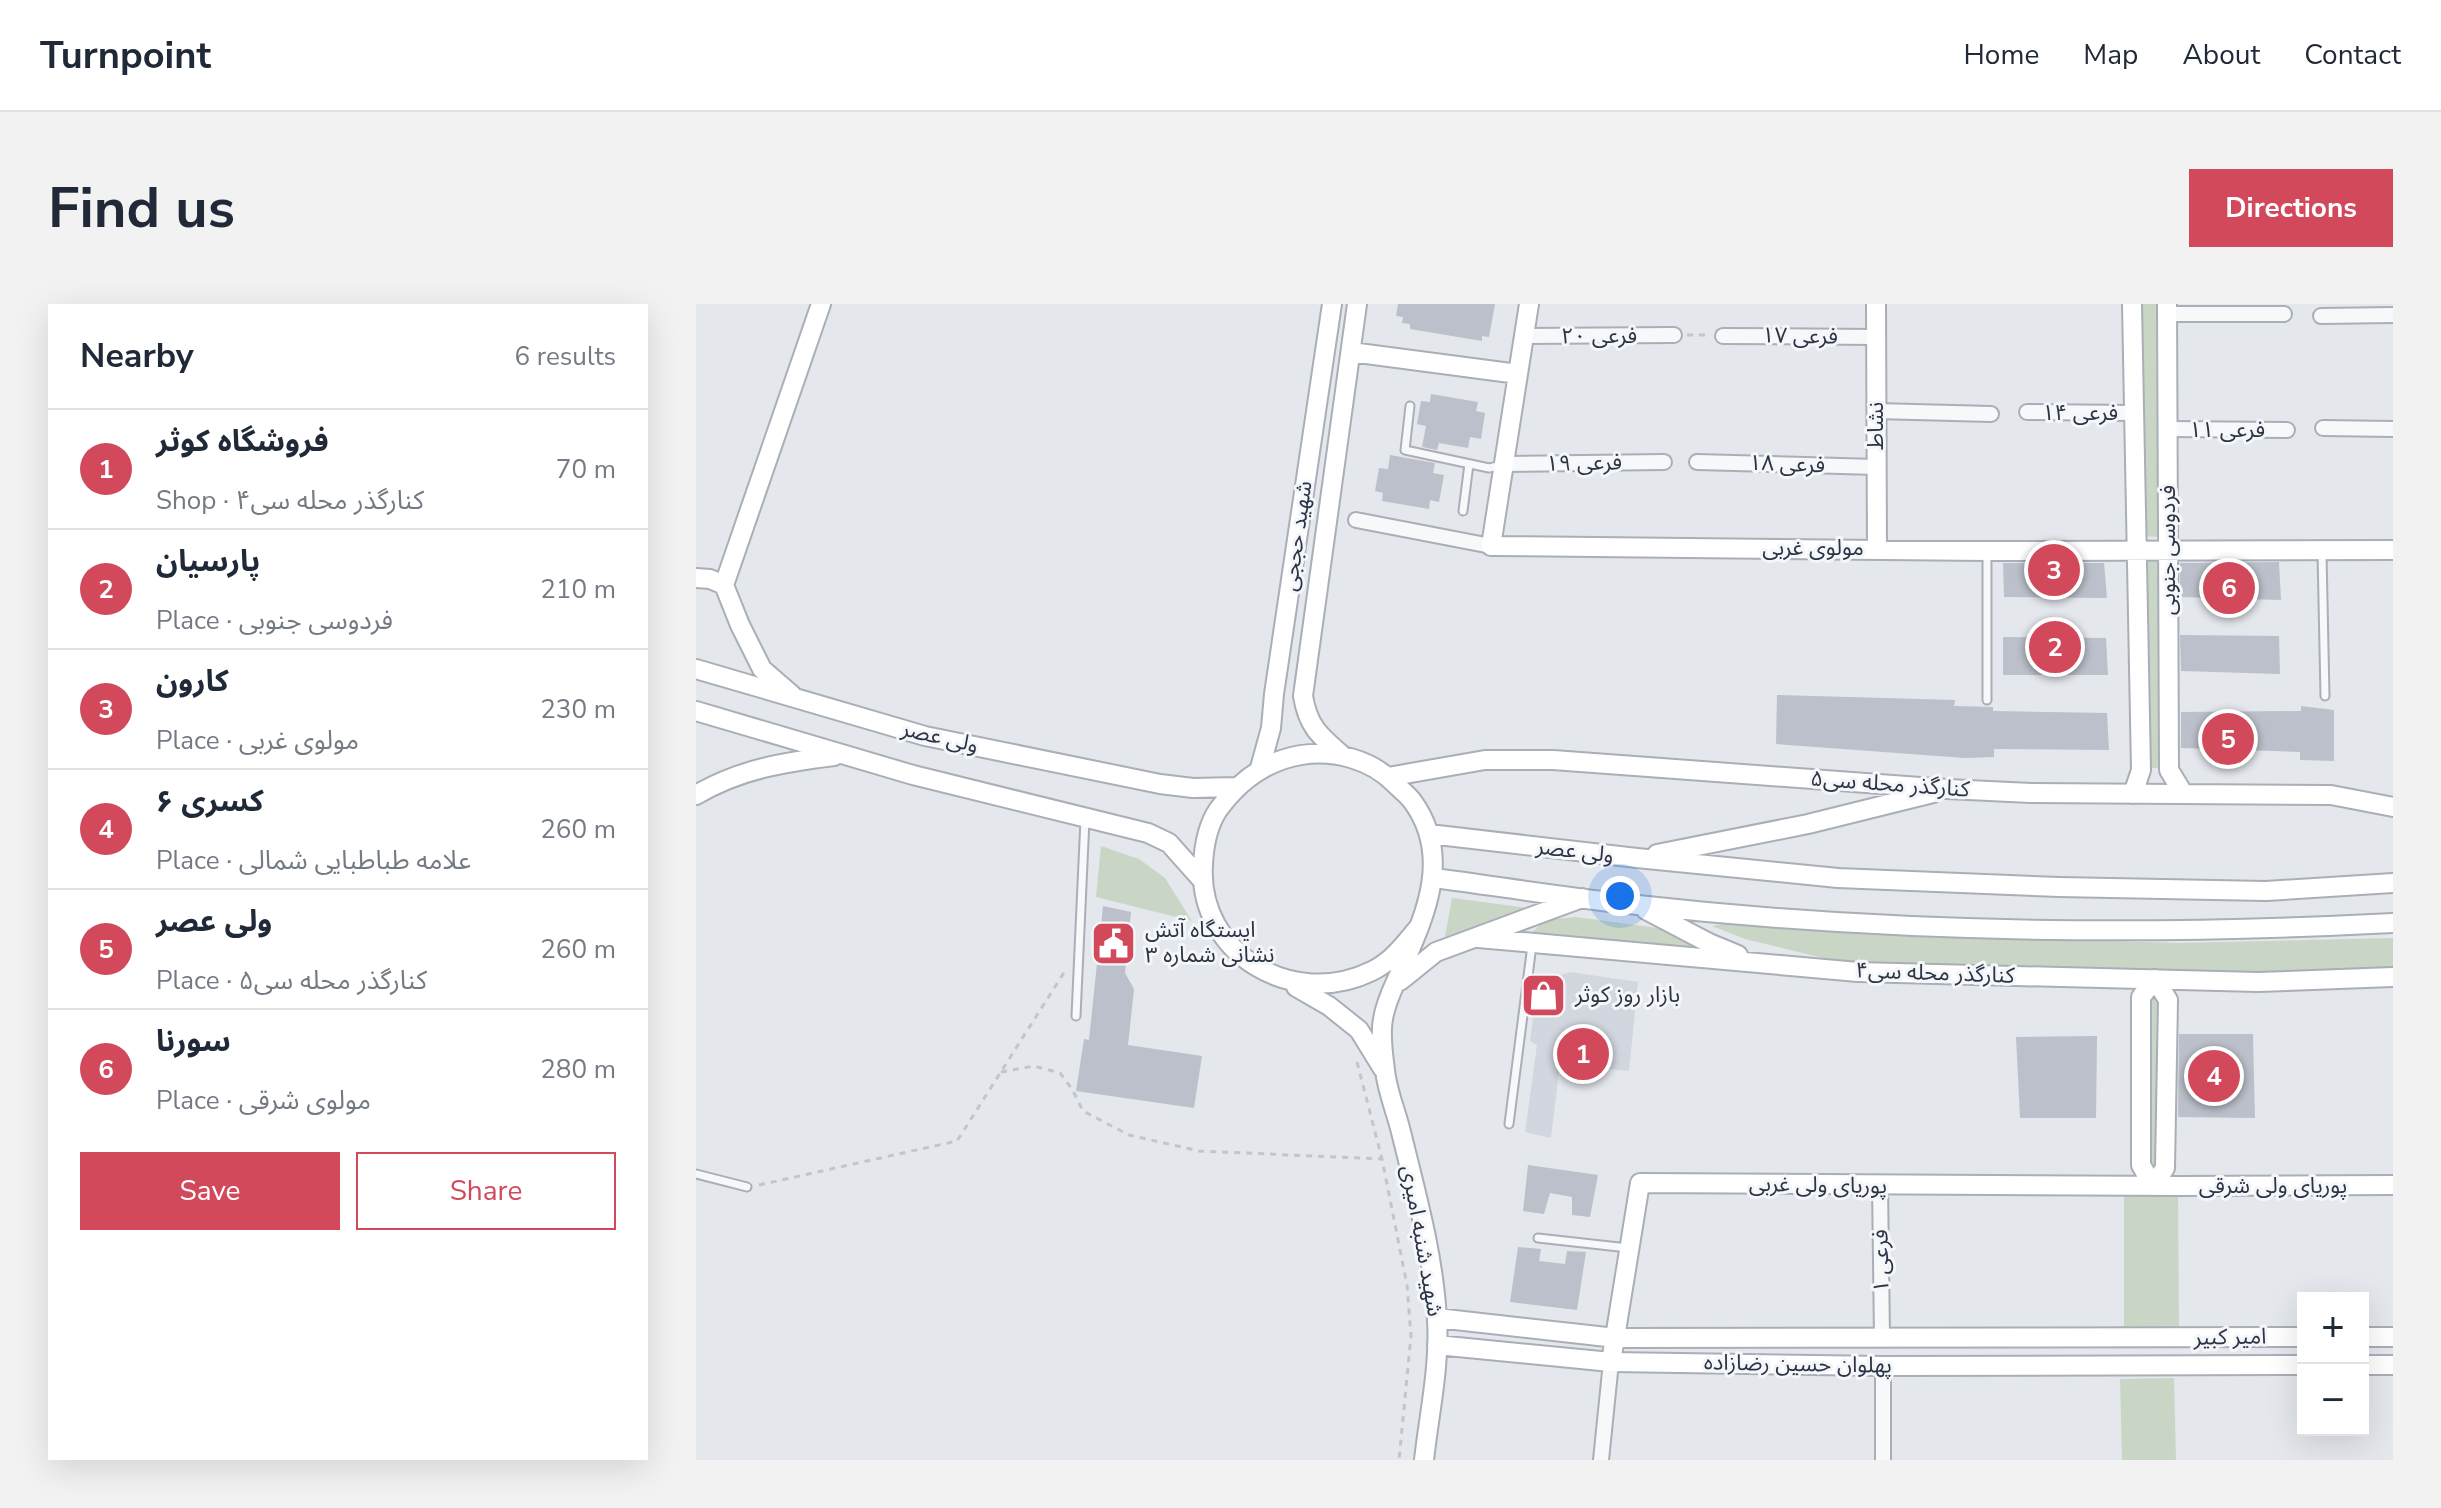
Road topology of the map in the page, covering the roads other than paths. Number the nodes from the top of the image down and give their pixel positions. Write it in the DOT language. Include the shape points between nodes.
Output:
graph roads {
  1 [pos="821,304"];
  2 [pos="1332,304"];
  3 [pos="1357,304"];
  4 [pos="1529,304"];
  5 [pos="1876,304"];
  6 [pos="2132,304"];
  7 [pos="2168,309"];
  8 [pos="2284,314"];
  9 [pos="2393,315"];
  10 [pos="2321,316"];
  11 [pos="1674,335"];
  12 [pos="1524,336"];
  13 [pos="1723,336"];
  14 [pos="1876,337"];
  15 [pos="1351,352"];
  16 [pos="1518,374"];
  17 [pos="1410,406"];
  18 [pos="1876,411"];
  19 [pos="2027,412"];
  20 [pos="2133,413"];
  21 [pos="1991,414"];
  22 [pos="2323,428"];
  23 [pos="2167,429"];
  24 [pos="2393,429"];
  25 [pos="2287,430"];
  26 [pos="1664,462"];
  27 [pos="1697,462"];
  28 [pos="1469,464"];
  29 [pos="1504,464"];
  30 [pos="1877,467"];
  31 [pos="1463,511"];
  32 [pos="1356,520"];
  33 [pos="1491,546"];
  34 [pos="1877,549"];
  35 [pos="2135,550"];
  36 [pos="2168,550"];
  37 [pos="2322,550"];
  38 [pos="2393,550"];
  39 [pos="1987,551"];
  40 [pos="696,578"];
  41 [pos="724,585"];
  42 [pos="696,669"];
  43 [pos="2325,696"];
  44 [pos="799,700"];
  45 [pos="1987,700"];
  46 [pos="696,711"];
  47 [pos="845,755"];
  48 [pos="1343,756"];
  49 [pos="1260,768"];
  50 [pos="2141,770"];
  51 [pos="2169,770"];
  52 [pos="1388,777"];
  53 [pos="1236,787"];
  54 [pos="1947,789"];
  55 [pos="2183,793"];
  56 [pos="2133,794"];
  57 [pos="696,795"];
  58 [pos="2393,807"];
  59 [pos="1085,816"];
  60 [pos="1429,834"];
  61 [pos="1637,858"];
  62 [pos="1434,878"];
  63 [pos="1202,880"];
  64 [pos="2393,883"];
  65 [pos="1585,897"];
  66 [pos="1637,905"];
  67 [pos="2393,923"];
  68 [pos="1418,928"];
  69 [pos="1478,938"];
  70 [pos="1532,942"];
  71 [pos="1759,963"];
  72 [pos="2393,977"];
  73 [pos="2155,979"];
  74 [pos="1283,980"];
  75 [pos="1392,988"];
  76 [pos="1076,1016"];
  77 [pos="1385,1072"];
  78 [pos="1509,1124"];
  79 [pos="696,1174"];
  80 [pos="1880,1185"];
  81 [pos="2393,1185"];
  82 [pos="2153,1186"];
  83 [pos="747,1187"];
  84 [pos="1538,1238"];
  85 [pos="1630,1248"];
  86 [pos="1437,1318"];
  87 [pos="1882,1337"];
  88 [pos="2199,1337"];
  89 [pos="2297,1337"];
  90 [pos="2369,1337"];
  91 [pos="2393,1337"];
  92 [pos="1616,1338"];
  93 [pos="2107,1338"];
  94 [pos="2157,1338"];
  95 [pos="1437,1345"];
  96 [pos="1611,1362"];
  97 [pos="2159,1365"];
  98 [pos="2200,1365"];
  99 [pos="2297,1365"];
  100 [pos="2369,1365"];
  101 [pos="2393,1365"];
  102 [pos="1883,1366"];
  103 [pos="2107,1366"];
  104 [pos="1424,1460"];
  105 [pos="1601,1460"];
  106 [pos="1883,1460"];
  1 -- 41 [label="street"];
  2 -- 49 [label="street, شهید حججی" via="1271,728"];
  3 -- 15 [label="street, شهید حججی"];
  4 -- 12 [label="street"];
  5 -- 14 [label="street, نشاط"];
  6 -- 20 [label="street, فردوسی جنوبی"];
  7 -- 8 [label="street"];
  7 -- 23 [label="street, فردوسی جنوبی"];
  9 -- 10 [label="street"];
  11 -- 12 [label="street, فرعی ۲۰"];
  12 -- 16 [label="street"];
  13 -- 14 [label="street, فرعی ۱۷"];
  14 -- 18 [label="street, نشاط"];
  15 -- 16 [label="street"];
  15 -- 48 [label="street, شهید حججی" via="1303,696 1315,731"];
  16 -- 29 [label="street"];
  17 -- 28 [label="lane" via="1405,450"];
  18 -- 21 [label="street"];
  18 -- 30 [label="street, نشاط"];
  19 -- 20 [label="street, فرعی ۱۴"];
  20 -- 35 [label="street, فردوسی جنوبی"];
  22 -- 24 [label="street"];
  23 -- 25 [label="street, فرعی ۱۱"];
  23 -- 36 [label="street, فردوسی جنوبی"];
  26 -- 29 [label="street, فرعی ۱۹"];
  27 -- 30 [label="street, فرعی ۱۸"];
  28 -- 29 [label="lane"];
  28 -- 31 [label="lane"];
  29 -- 33 [label="street"];
  30 -- 34 [label="street, نشاط"];
  32 -- 33 [label="street"];
  33 -- 34 [label="street, مولوی غربی"];
  34 -- 39 [label="street, مولوی غربی"];
  35 -- 36 [label="street, مولوی غربی"];
  35 -- 39 [label="street, مولوی غربی"];
  35 -- 50 [label="street, فردوسی جنوبی"];
  36 -- 37 [label="street, مولوی غربی"];
  36 -- 51 [label="street, فردوسی جنوبی"];
  37 -- 38 [label="street, مولوی غربی"];
  37 -- 43 [label="lane"];
  39 -- 45 [label="lane"];
  40 -- 41 [label="street"];
  41 -- 44 [label="street" via="762,669"];
  42 -- 44 [label="street, ولی عصر"];
  44 -- 53 [label="street, ولی عصر" via="925,736 1160,784"];
  46 -- 47 [label="street, ولی عصر"];
  47 -- 57 [label="street" via="738,773"];
  47 -- 59 [label="street, ولی عصر"];
  48 -- 49 [label="street" via="1286,757"];
  48 -- 52 [label="street"];
  49 -- 53 [label="street"];
  50 -- 51 [label="street" via="2150,781 2161,781"];
  50 -- 56 [label="street, فردوسی جنوبی"];
  51 -- 55 [label="street"];
  52 -- 54 [label="street, کنارگذر محله سی۵" via="1485,760 1553,760"];
  52 -- 60 [label="street" via="1413,802"];
  53 -- 63 [label="street" via="1215,814 1204,846"];
  54 -- 56 [label="street, کنارگذر محله سی۵"];
  54 -- 61 [label="street"];
  55 -- 56 [label="street, کنارگذر محله سی۵"];
  55 -- 58 [label="street, کنارگذر محله سی۵" via="2331,795"];
  59 -- 63 [label="street, ولی عصر" via="1169,843"];
  59 -- 76 [label="lane"];
  60 -- 61 [label="street, ولی عصر"];
  60 -- 62 [label="street"];
  61 -- 64 [label="street, ولی عصر" via="1838,878 2059,887 2266,891"];
  62 -- 65 [label="street, ولی عصر"];
  62 -- 68 [label="street"];
  63 -- 74 [label="street" via="1210,913 1227,942 1253,965"];
  65 -- 66 [label="street, ولی عصر"];
  65 -- 69 [label="street"];
  66 -- 67 [label="street, ولی عصر" via="2065,931"];
  66 -- 71 [label="street"];
  68 -- 74 [label="street" via="1374,971 1345,982"];
  68 -- 75 [label="street"];
  69 -- 70 [label="street, کنارگذر محله سی۴"];
  69 -- 75 [label="street" via="1436,952"];
  70 -- 71 [label="street, کنارگذر محله سی۴"];
  70 -- 78 [label="lane"];
  71 -- 73 [label="street, کنارگذر محله سی۴" via="1858,972"];
  72 -- 73 [label="street, کنارگذر محله سی۴"];
  73 -- 82 [label="street" via="2168,1000 2165,1168"];
  73 -- 82 [label="street" via="2141,997 2141,1165"];
  74 -- 77 [label="street" via="1359,1030"];
  75 -- 77 [label="street" via="1382,1021"];
  77 -- 86 [label="street, شهید شنبه امیری" via="1427,1248"];
  79 -- 83 [label="lane"];
  80 -- 82 [label="street, پوریای ولی غربی"];
  80 -- 85 [label="street, پوریای ولی غربی" via="1640,1183"];
  80 -- 87 [label="street, فرعی ۱"];
  81 -- 82 [label="street, پوریای ولی شرقی"];
  84 -- 85 [label="lane"];
  85 -- 92 [label="street, پوریای ولی غربی"];
  86 -- 92 [label="street, پهلوان حسین رضازاده"];
  86 -- 95 [label="street, شهید شنبه امیری"];
  87 -- 92 [label="street, پهلوان حسین رضازاده"];
  87 -- 93 [label="street, پهلوان حسین رضازاده"];
  87 -- 102 [label="street"];
  88 -- 89 [label="street, امیر کبیر"];
  88 -- 94 [label="street, امیر کبیر"];
  88 -- 98 [label="street"];
  90 -- 91 [label="street"];
  92 -- 96 [label="street, پوریای ولی غربی"];
  93 -- 94 [label="street, پهلوان حسین رضازاده"];
  93 -- 103 [label="street"];
  95 -- 96 [label="street, پهلوان حسین رضازاده"];
  95 -- 104 [label="street, شهید شنبه امیری"];
  96 -- 102 [label="street, پهلوان حسین رضازاده"];
  96 -- 105 [label="street"];
  97 -- 98 [label="street, امیر کبیر"];
  97 -- 103 [label="street, پهلوان حسین رضازاده"];
  98 -- 99 [label="street, امیر کبیر"];
  100 -- 101 [label="street"];
  102 -- 103 [label="street, پهلوان حسین رضازاده"];
  102 -- 106 [label="street"];
}
